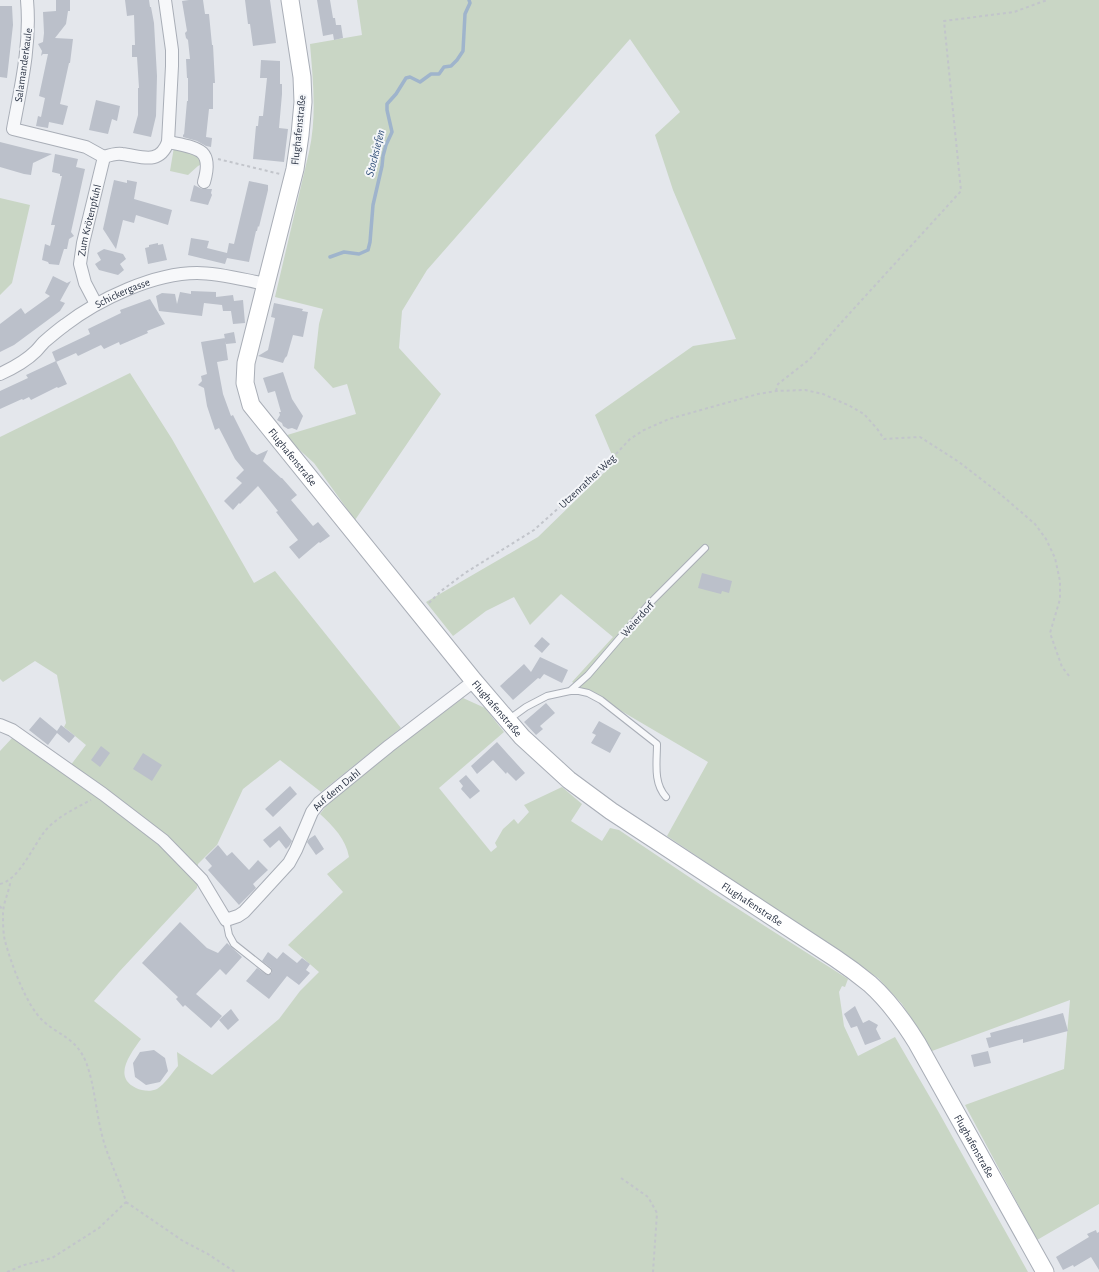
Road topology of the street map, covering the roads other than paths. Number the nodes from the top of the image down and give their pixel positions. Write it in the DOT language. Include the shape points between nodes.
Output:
graph roads {
  1 [pos="27,0"];
  2 [pos="165,0"];
  3 [pos="290,0"];
  4 [pos="168,142"];
  5 [pos="104,157"];
  6 [pos="204,182"];
  7 [pos="266,284"];
  8 [pos="96,304"];
  9 [pos="0,374"];
  10 [pos="705,548"];
  11 [pos="474,681"];
  12 [pos="570,691"];
  13 [pos="507,721"];
  14 [pos="0,725"];
  15 [pos="666,797"];
  16 [pos="226,920"];
  17 [pos="268,971"];
  18 [pos="1044,1272"];
  1 -- 5 [label="street, Salamanderkaule" via="28,41 13,129 86,147"];
  2 -- 4 [label="street" via="172,50"];
  3 -- 7 [label="main road, Flughafenstraße" via="300,60 303,102 293,176"];
  4 -- 5 [label="street" via="163,151 153,158 121,153"];
  4 -- 6 [label="street" via="204,153 208,170"];
  5 -- 8 [label="street, Zum Krötenpfuhl" via="80,259 82,274"];
  7 -- 8 [label="street, Schickergasse" via="199,273 177,274 139,285"];
  7 -- 11 [label="main road, Flughafenstraße" via="245,370 245,382 251,405"];
  8 -- 9 [label="street, Schickergasse" via="42,343 36,351"];
  10 -- 12 [label="lane, Weierdorf" via="649,604 588,675"];
  11 -- 13 [label="main road, Flughafenstraße"];
  11 -- 16 [label="street, Auf dem Dahl" via="319,802 289,863 244,912"];
  12 -- 13 [label="lane, Weierdorf" via="536,701"];
  12 -- 15 [label="lane, Weierdorf" via="588,693 601,700 656,744 658,785"];
  13 -- 18 [label="main road, Flughafenstraße" via="537,752 595,799 835,958 878,992 900,1017 917,1043"];
  14 -- 16 [label="street" via="12,730 103,794 163,840 202,880"];
  16 -- 17 [label="lane" via="234,944"];
}
